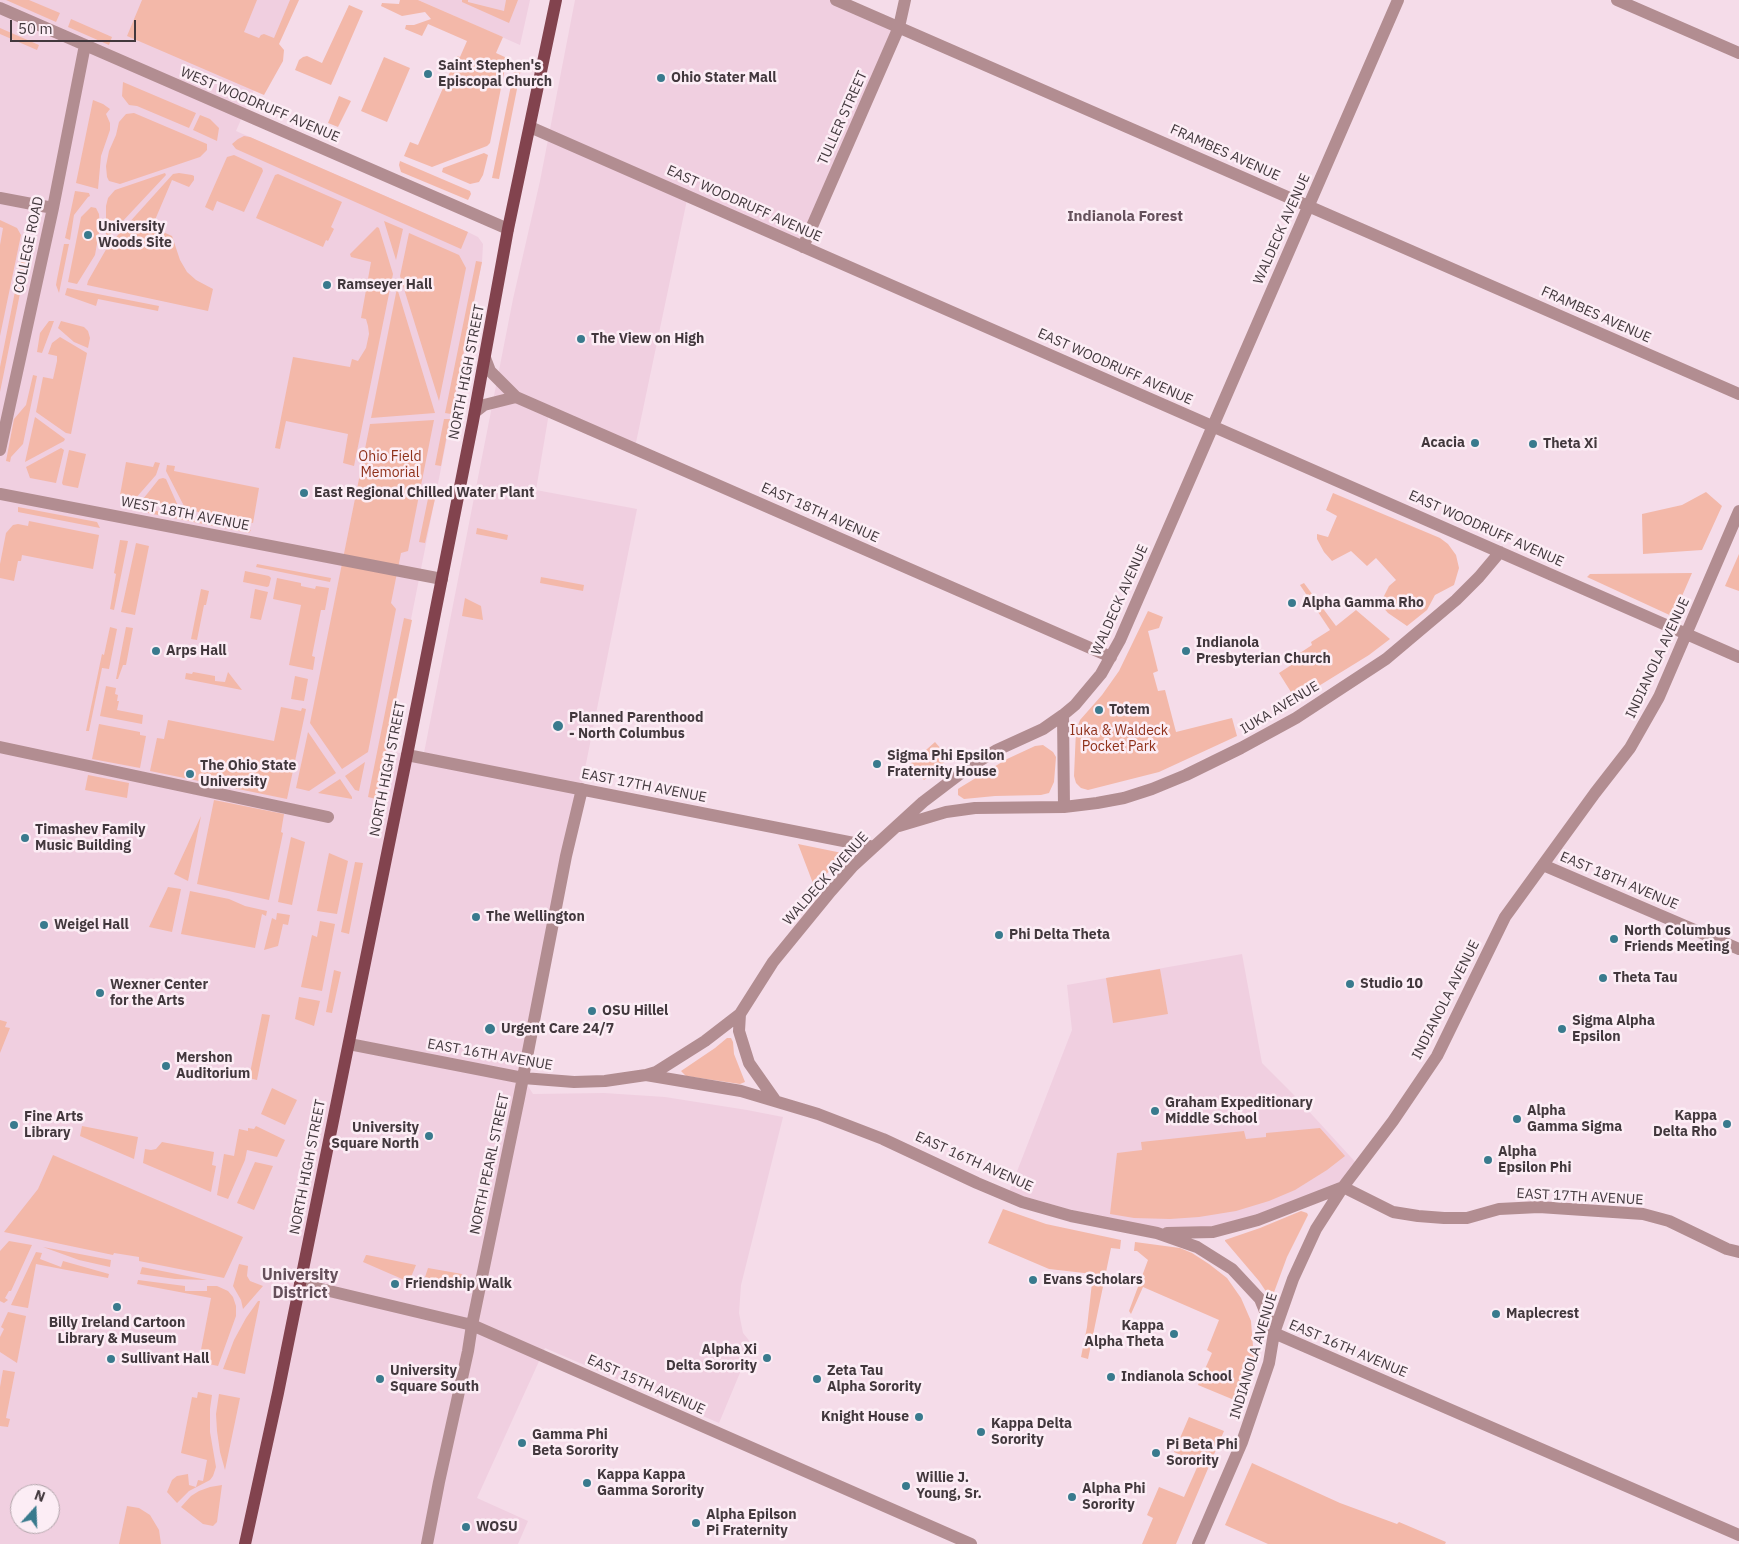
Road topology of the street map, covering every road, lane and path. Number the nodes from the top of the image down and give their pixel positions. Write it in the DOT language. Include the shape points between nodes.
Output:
graph roads {
  1 [pos="556,0"];
  2 [pos="836,0"];
  3 [pos="906,0"];
  4 [pos="1398,0"];
  5 [pos="1617,0"];
  6 [pos="0,8"];
  7 [pos="899,27"];
  8 [pos="85,45"];
  9 [pos="1739,52"];
  10 [pos="530,127"];
  11 [pos="0,198"];
  12 [pos="1309,206"];
  13 [pos="52,208"];
  14 [pos="508,229"];
  15 [pos="803,247"];
  16 [pos="485,358"];
  17 [pos="1739,394"];
  18 [pos="516,397"];
  19 [pos="475,412"];
  20 [pos="1212,426"];
  21 [pos="0,450"];
  22 [pos="0,494"];
  23 [pos="1739,511"];
  24 [pos="1500,552"];
  25 [pos="442,579"];
  26 [pos="1687,634"];
  27 [pos="1111,657"];
  28 [pos="1739,657"];
  29 [pos="1063,716"];
  30 [pos="0,747"];
  31 [pos="408,755"];
  32 [pos="582,789"];
  33 [pos="1064,807"];
  34 [pos="328,817"];
  35 [pos="894,827"];
  36 [pos="874,847"];
  37 [pos="1543,864"];
  38 [pos="1739,949"];
  39 [pos="740,1014"];
  40 [pos="348,1044"];
  41 [pos="646,1075"];
  42 [pos="523,1078"];
  43 [pos="775,1100"];
  44 [pos="1343,1187"];
  45 [pos="1157,1233"];
  46 [pos="1739,1252"];
  47 [pos="300,1284"];
  48 [pos="472,1325"];
  49 [pos="1274,1334"];
  50 [pos="1739,1535"];
  51 [pos="245,1544"];
  52 [pos="427,1544"];
  53 [pos="971,1544"];
  54 [pos="1198,1544"];
  1 -- 10 [label="main road, NORTH HIGH STREET"];
  2 -- 7 [label="street, FRAMBES AVENUE"];
  3 -- 7 [label="street, TULLER STREET"];
  4 -- 12 [label="street, WALDECK AVENUE"];
  5 -- 9 [label="street"];
  6 -- 8 [label="street, WEST WOODRUFF AVENUE"];
  7 -- 12 [label="street, FRAMBES AVENUE"];
  7 -- 15 [label="street, TULLER STREET"];
  8 -- 13 [label="street, COLLEGE ROAD"];
  8 -- 14 [label="street, WEST WOODRUFF AVENUE"];
  10 -- 14 [label="main road, NORTH HIGH STREET"];
  10 -- 15 [label="street, EAST WOODRUFF AVENUE"];
  11 -- 13 [label="street"];
  12 -- 17 [label="street, FRAMBES AVENUE"];
  12 -- 20 [label="street, WALDECK AVENUE"];
  13 -- 21 [label="street, COLLEGE ROAD"];
  14 -- 16 [label="main road, NORTH HIGH STREET"];
  15 -- 20 [label="street, EAST WOODRUFF AVENUE"];
  16 -- 18 [label="street, EAST 18TH AVENUE" via="490,371"];
  16 -- 19 [label="main road, NORTH HIGH STREET"];
  18 -- 19 [label="street" via="484,405"];
  18 -- 27 [label="street, EAST 18TH AVENUE"];
  19 -- 25 [label="main road, NORTH HIGH STREET"];
  20 -- 24 [label="street, EAST WOODRUFF AVENUE"];
  20 -- 27 [label="street, WALDECK AVENUE"];
  22 -- 25 [label="street, WEST 18TH AVENUE"];
  23 -- 26 [label="street, INDIANOLA AVENUE"];
  24 -- 26 [label="street, EAST WOODRUFF AVENUE"];
  24 -- 33 [label="street, IUKA AVENUE" via="1479,577 1428,625 1386,659 1296,718 1241,748 1152,789 1124,798"];
  25 -- 31 [label="main road, NORTH HIGH STREET"];
  26 -- 28 [label="street, EAST WOODRUFF AVENUE"];
  26 -- 37 [label="street, INDIANOLA AVENUE" via="1659,697 1630,748"];
  27 -- 29 [label="street, WALDECK AVENUE" via="1091,688"];
  29 -- 33 [label="street"];
  29 -- 35 [label="street, WALDECK AVENUE" via="969,768"];
  30 -- 34 [label="street"];
  31 -- 32 [label="street, EAST 17TH AVENUE"];
  31 -- 40 [label="main road, NORTH HIGH STREET"];
  32 -- 36 [label="street, EAST 17TH AVENUE"];
  32 -- 42 [label="street, NORTH PEARL STREET"];
  33 -- 35 [label="street, IUKA AVENUE" via="975,808 921,818"];
  35 -- 36 [label="street, WALDECK AVENUE"];
  36 -- 39 [label="street, WALDECK AVENUE" via="830,891 773,962"];
  37 -- 38 [label="street, EAST 18TH AVENUE"];
  37 -- 44 [label="street, INDIANOLA AVENUE" via="1505,917 1436,1056 1393,1121"];
  39 -- 41 [label="street, WALDECK AVENUE" via="705,1041"];
  39 -- 43 [label="street" via="740,1030 749,1063"];
  40 -- 42 [label="street, EAST 16TH AVENUE"];
  40 -- 47 [label="main road, NORTH HIGH STREET"];
  41 -- 42 [label="street, EAST 16TH AVENUE" via="574,1082"];
  41 -- 43 [label="street, EAST 16TH AVENUE" via="712,1085"];
  42 -- 48 [label="street, NORTH PEARL STREET"];
  43 -- 45 [label="street, EAST 16TH AVENUE" via="883,1138 1022,1202 1071,1216"];
  44 -- 45 [label="street" via="1258,1220 1222,1230"];
  44 -- 46 [label="street, EAST 17TH AVENUE" via="1393,1212 1418,1216 1467,1218 1499,1209 1539,1207 1643,1214 1669,1221"];
  44 -- 49 [label="street, INDIANOLA AVENUE" via="1316,1229 1293,1279"];
  45 -- 49 [label="street, EAST 16TH AVENUE" via="1197,1247 1232,1268 1260,1299"];
  47 -- 48 [label="street, EAST 15TH AVENUE"];
  47 -- 51 [label="main road, NORTH HIGH STREET"];
  48 -- 52 [label="street, NORTH PEARL STREET"];
  48 -- 53 [label="street, EAST 15TH AVENUE"];
  49 -- 50 [label="street, EAST 16TH AVENUE"];
  49 -- 54 [label="street, INDIANOLA AVENUE" via="1269,1363 1242,1442"];
}
